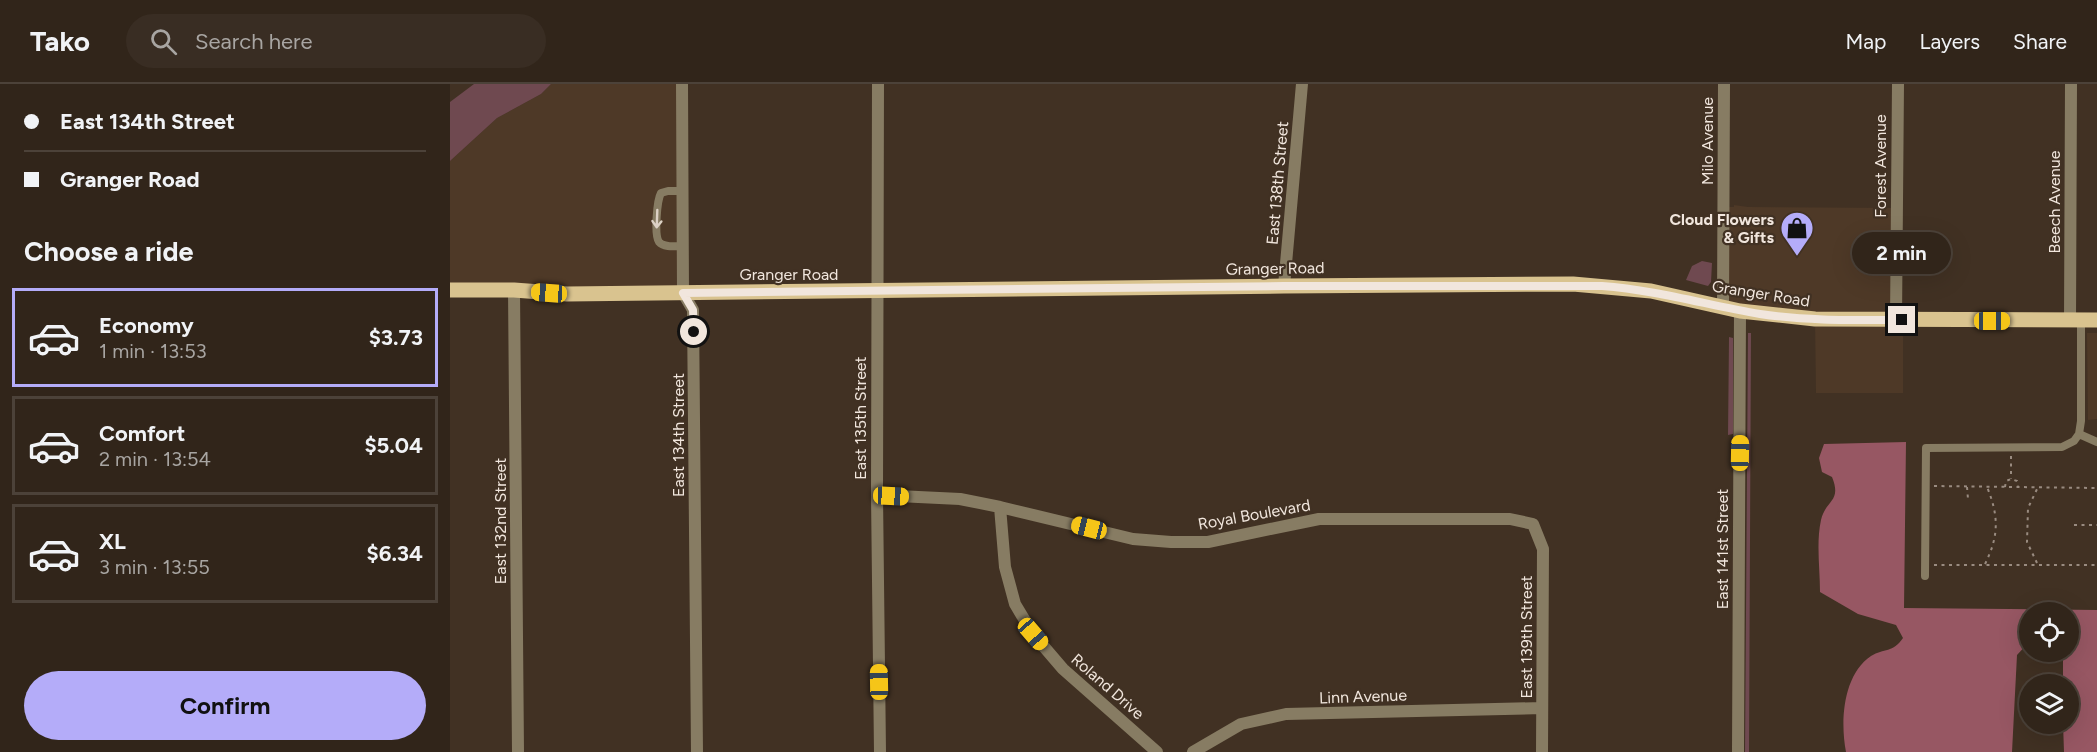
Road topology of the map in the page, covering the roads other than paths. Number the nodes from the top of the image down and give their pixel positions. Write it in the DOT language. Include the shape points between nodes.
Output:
graph roads {
  1 [pos="682,84"];
  2 [pos="878,84"];
  3 [pos="1302,84"];
  4 [pos="1724,84"];
  5 [pos="1898,84"];
  6 [pos="2071,84"];
  7 [pos="683,191"];
  8 [pos="683,246"];
  9 [pos="1284,286"];
  10 [pos="450,290"];
  11 [pos="514,290"];
  12 [pos="877,291"];
  13 [pos="683,293"];
  14 [pos="1723,307"];
  15 [pos="1740,311"];
  16 [pos="1896,320"];
  17 [pos="2097,320"];
  18 [pos="2075,321"];
  19 [pos="2079,434"];
  20 [pos="2097,442"];
  21 [pos="877,495"];
  22 [pos="1000,507"];
  23 [pos="1533,524"];
  24 [pos="1925,576"];
  25 [pos="1542,708"];
  26 [pos="518,752"];
  27 [pos="697,752"];
  28 [pos="880,752"];
  29 [pos="1157,752"];
  30 [pos="1193,752"];
  31 [pos="1542,752"];
  32 [pos="1738,752"];
  1 -- 7 [label="street, East 134th Street"];
  2 -- 12 [label="street, East 135th Street"];
  3 -- 9 [label="street, East 138th Street"];
  4 -- 14 [label="street, Milo Avenue"];
  5 -- 16 [label="street, Forest Avenue"];
  6 -- 18 [label="street, Beech Avenue"];
  7 -- 8 [label="street, East 134th Street"];
  7 -- 8 [label="lane, one-way" via="661,193 657,236 664,246"];
  8 -- 13 [label="street, East 134th Street"];
  9 -- 12 [label="main road, Granger Road"];
  9 -- 14 [label="main road, Granger Road" via="1602,286 1651,291"];
  10 -- 11 [label="main road, Granger Road"];
  11 -- 13 [label="main road, Granger Road" via="567,294"];
  11 -- 26 [label="street, East 132nd Street"];
  12 -- 13 [label="main road, Granger Road"];
  12 -- 21 [label="street, East 135th Street"];
  13 -- 27 [label="street, East 134th Street" via="693,310"];
  14 -- 15 [label="main road, Granger Road"];
  15 -- 16 [label="main road, Granger Road" via="1822,320"];
  15 -- 32 [label="street, East 141st Street"];
  16 -- 18 [label="main road, Granger Road"];
  17 -- 18 [label="main road, Granger Road"];
  18 -- 19 [label="lane"];
  19 -- 20 [label="lane"];
  19 -- 24 [label="lane" via="2062,447 1926,448"];
  21 -- 22 [label="street, Royal Boulevard" via="960,499"];
  21 -- 28 [label="street, East 135th Street"];
  22 -- 23 [label="street, Royal Boulevard" via="1133,539 1171,542 1208,542 1319,519 1510,519"];
  22 -- 29 [label="street, Roland Drive" via="1005,567 1015,604 1033,634 1063,669"];
  23 -- 25 [label="street, East 139th Street" via="1543,549"];
  25 -- 30 [label="street, Linn Avenue" via="1286,714 1241,724"];
  25 -- 31 [label="street, East 139th Street"];
}
